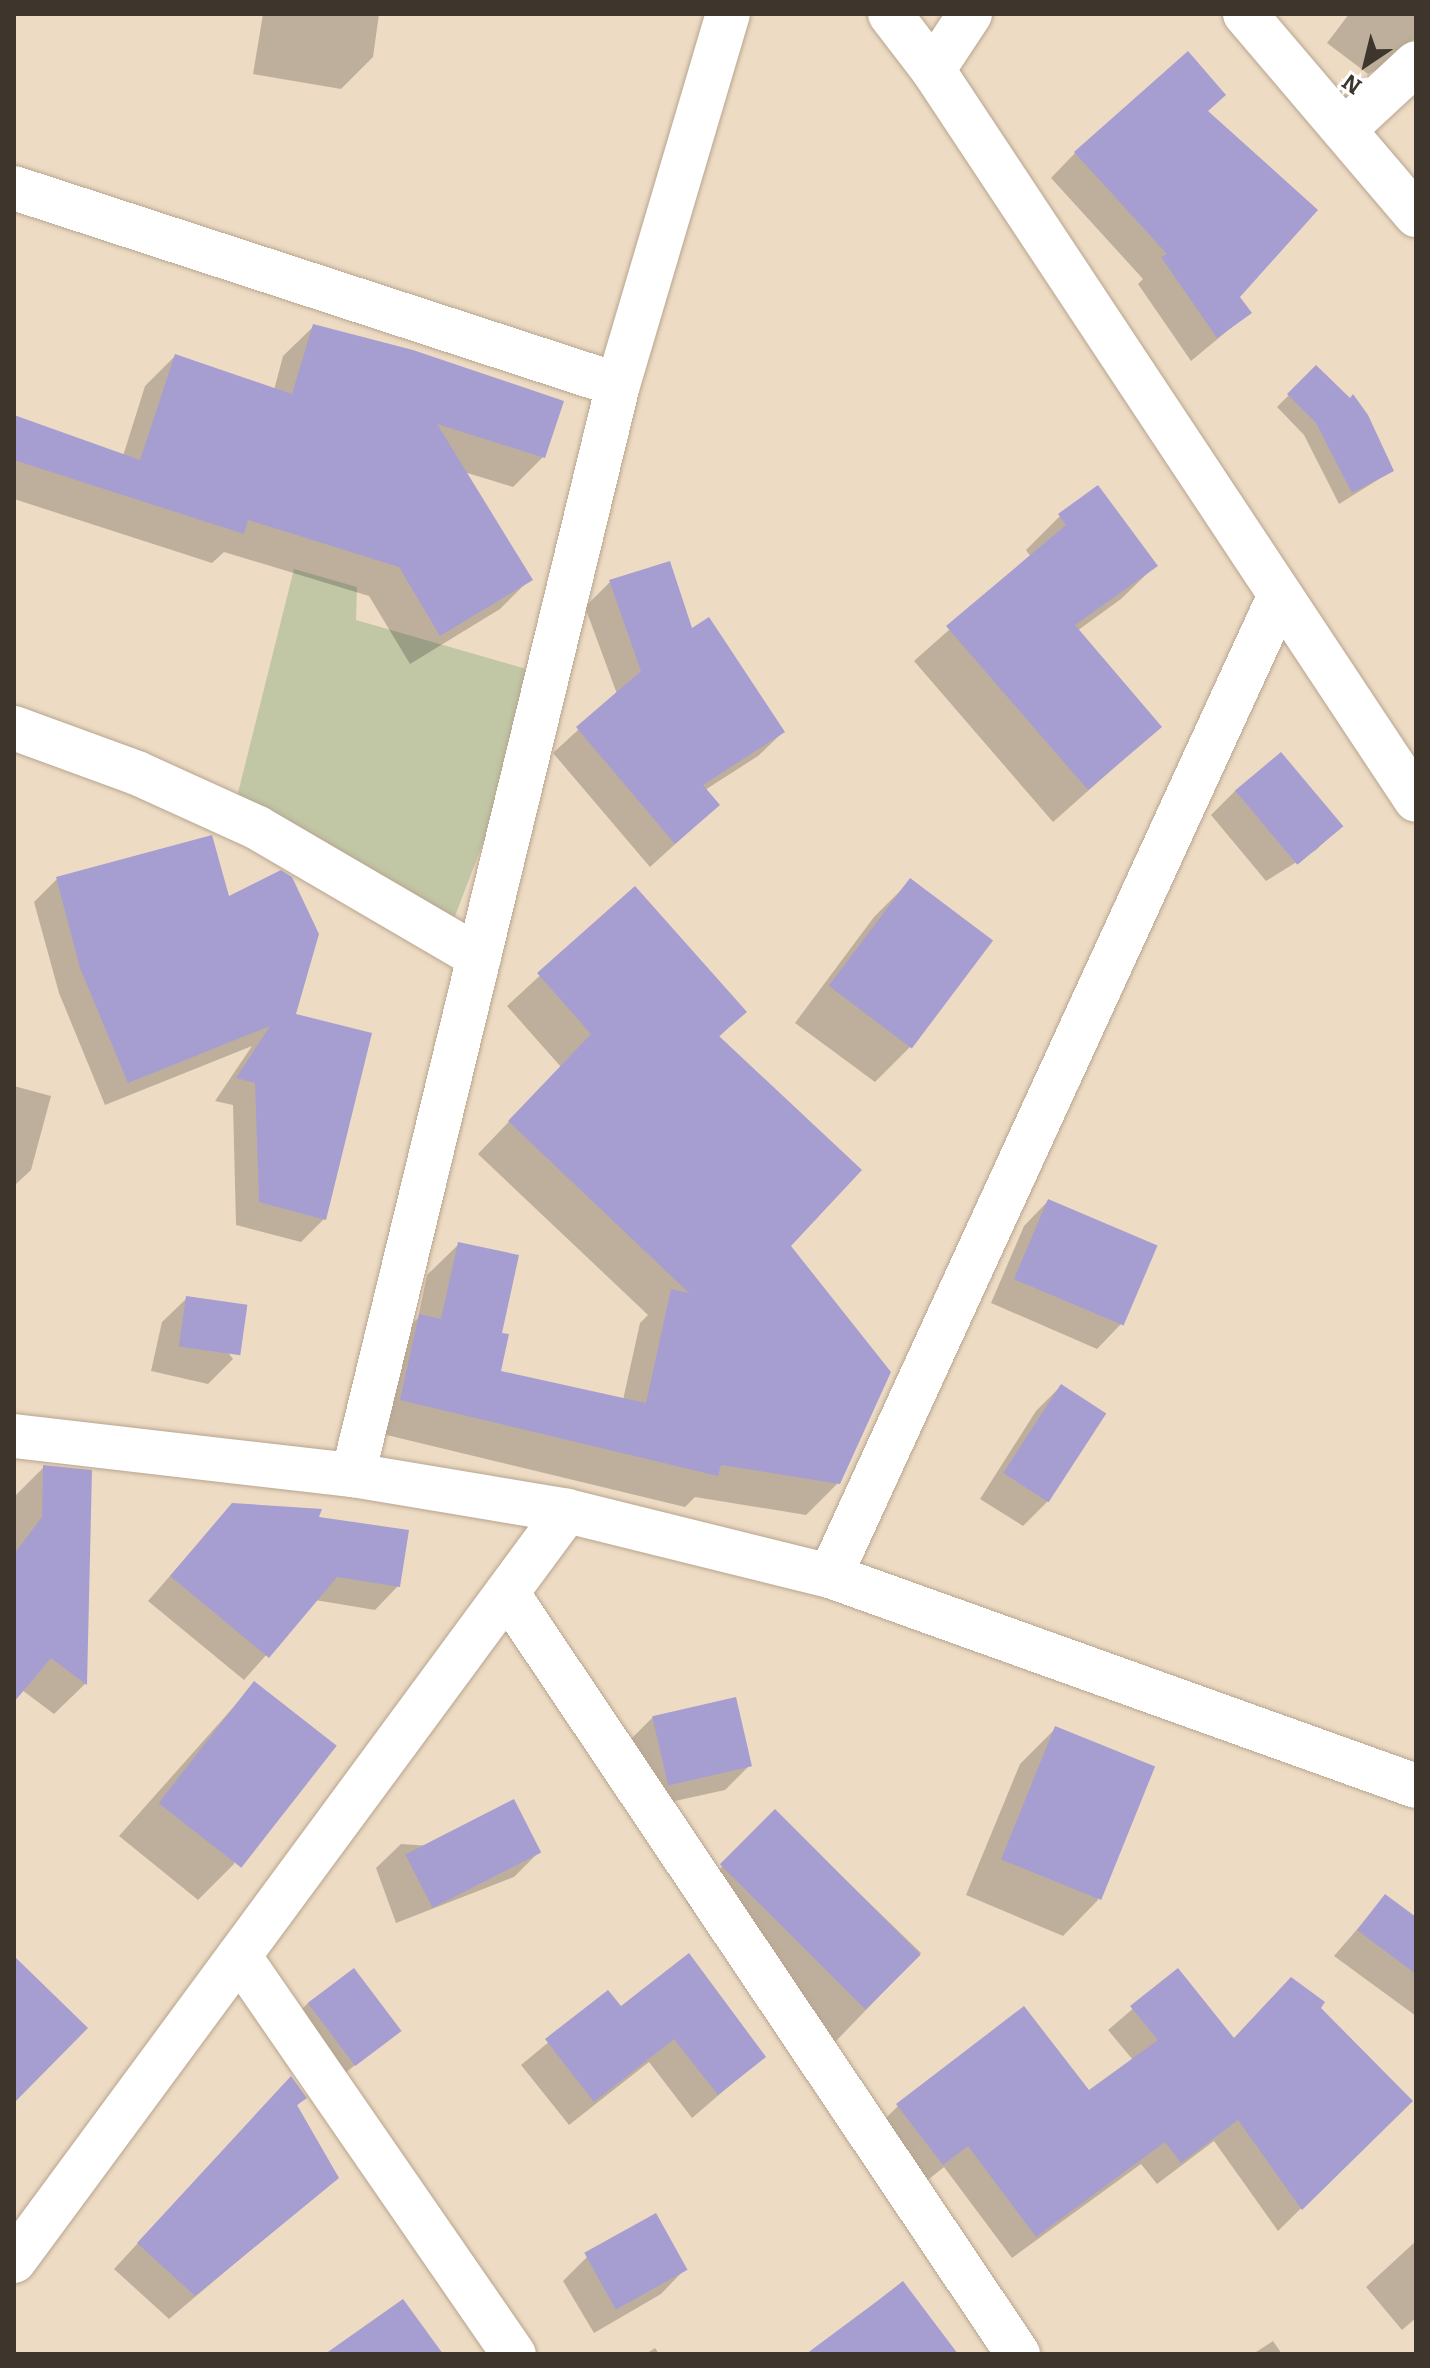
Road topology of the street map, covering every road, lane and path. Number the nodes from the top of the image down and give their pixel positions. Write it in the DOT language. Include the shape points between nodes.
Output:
graph roads {
  1 [pos="728,14"];
  2 [pos="890,14"];
  3 [pos="970,14"];
  4 [pos="1245,14"];
  5 [pos="1416,63"];
  6 [pos="933,70"];
  7 [pos="1344,130"];
  8 [pos="14,188"];
  9 [pos="1416,215"];
  10 [pos="618,385"];
  11 [pos="1280,595"];
  12 [pos="16,736"];
  13 [pos="1416,800"];
  14 [pos="479,957"];
  15 [pos="14,1436"];
  16 [pos="353,1475"];
  17 [pos="567,1511"];
  18 [pos="830,1576"];
  19 [pos="507,1593"];
  20 [pos="1416,1786"];
  21 [pos="239,1956"];
  22 [pos="14,2261"];
  23 [pos="514,2354"];
  24 [pos="1018,2354"];
  1 -- 10 [label="street"];
  2 -- 6 [label="street"];
  3 -- 6 [label="street"];
  4 -- 7 [label="street"];
  5 -- 7 [label="street"];
  6 -- 11 [label="street"];
  7 -- 9 [label="street"];
  8 -- 10 [label="street"];
  10 -- 14 [label="street"];
  11 -- 13 [label="street"];
  11 -- 18 [label="street"];
  12 -- 14 [label="street" via="137,773 258,828"];
  14 -- 16 [label="street"];
  15 -- 16 [label="street"];
  16 -- 17 [label="street"];
  17 -- 18 [label="street"];
  17 -- 19 [label="street"];
  18 -- 20 [label="street"];
  19 -- 21 [label="street"];
  19 -- 24 [label="street"];
  21 -- 22 [label="street"];
  21 -- 23 [label="street"];
}
